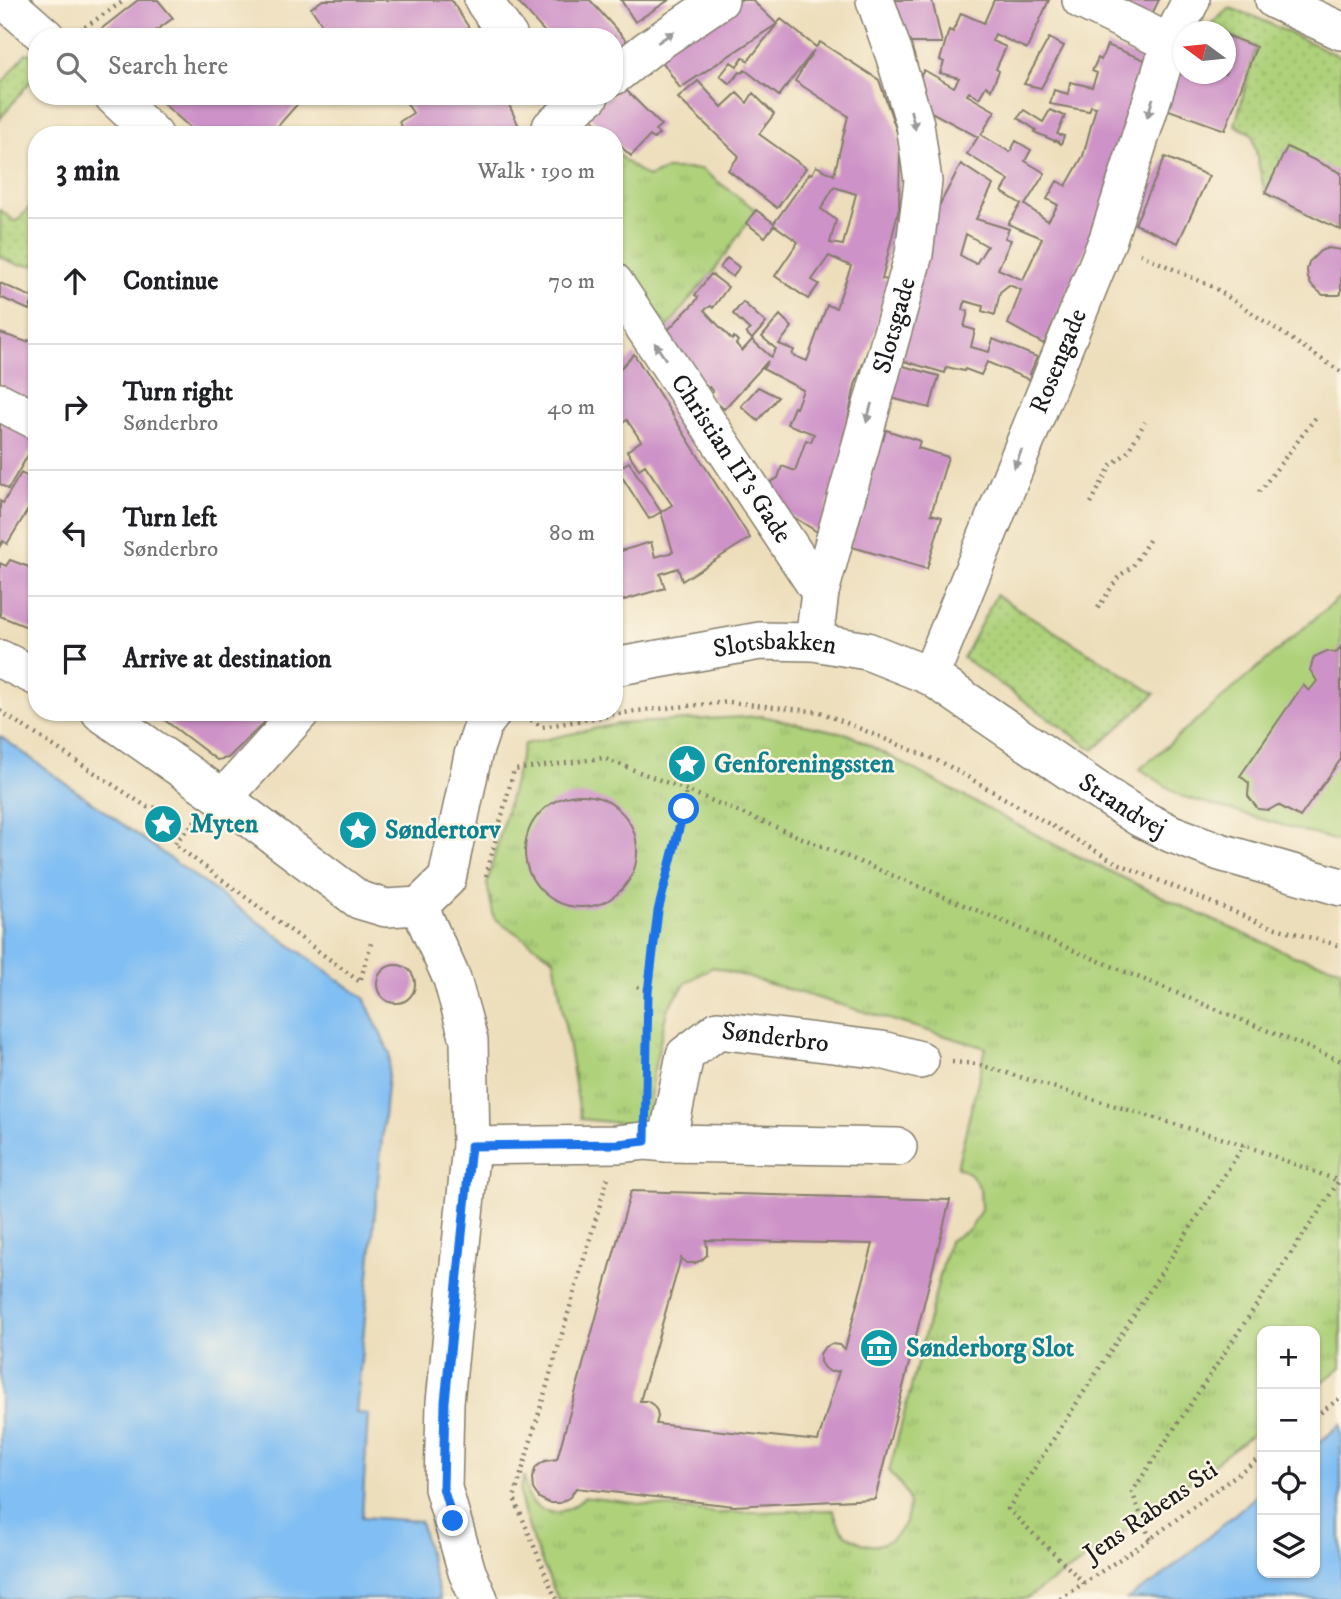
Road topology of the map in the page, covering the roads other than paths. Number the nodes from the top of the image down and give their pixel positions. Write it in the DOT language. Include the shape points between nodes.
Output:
graph roads {
  1 [pos="4,0"];
  2 [pos="484,0"];
  3 [pos="720,0"];
  4 [pos="876,0"];
  5 [pos="1081,0"];
  6 [pos="1191,0"];
  7 [pos="1274,0"];
  8 [pos="36,28"];
  9 [pos="503,28"];
  10 [pos="1341,31"];
  11 [pos="1170,43"];
  12 [pos="623,69"];
  13 [pos="122,105"];
  14 [pos="574,105"];
  15 [pos="548,119"];
  16 [pos="145,126"];
  17 [pos="623,296"];
  18 [pos="0,402"];
  19 [pos="28,416"];
  20 [pos="820,592"];
  21 [pos="814,642"];
  22 [pos="0,659"];
  23 [pos="623,661"];
  24 [pos="28,673"];
  25 [pos="930,676"];
  26 [pos="110,721"];
  27 [pos="293,721"];
  28 [pos="486,721"];
  29 [pos="210,808"];
  30 [pos="1341,887"];
  31 [pos="419,906"];
  32 [pos="920,1060"];
  33 [pos="667,1143"];
  34 [pos="471,1146"];
  35 [pos="898,1147"];
  36 [pos="479,1599"];
  1 -- 8 [label="street"];
  2 -- 9 [label="street"];
  12 -- 3 [label="street, one-way"];
  4 -- 20 [label="street, Slotsgade, one-way" via="915,124 923,181 914,254"];
  5 -- 11 [label="street"];
  6 -- 11 [label="street, Rosengade"];
  7 -- 10 [label="street"];
  11 -- 25 [label="street, Rosengade, one-way" via="1108,239"];
  13 -- 16 [label="street"];
  14 -- 15 [label="street"];
  20 -- 17 [label="street, Christian II's Gade, one-way"];
  18 -- 19 [label="street"];
  20 -- 21 [label="street"];
  21 -- 23 [label="street, Slotsbakken" via="760,641"];
  21 -- 25 [label="street, Slotsbakken" via="867,651"];
  22 -- 24 [label="street"];
  25 -- 30 [label="street, Strandvej" via="1140,818 1220,852"];
  26 -- 29 [label="street"];
  27 -- 29 [label="street"];
  28 -- 31 [label="street" via="473,755 447,879"];
  29 -- 31 [label="street" via="359,900 386,908"];
  31 -- 34 [label="street" via="452,979 468,1040"];
  32 -- 33 [label="street, Sønderbro" via="882,1050 718,1030 685,1055"];
  33 -- 34 [label="street"];
  33 -- 35 [label="street"];
  34 -- 36 [label="street" via="445,1402 443,1488"];
}
